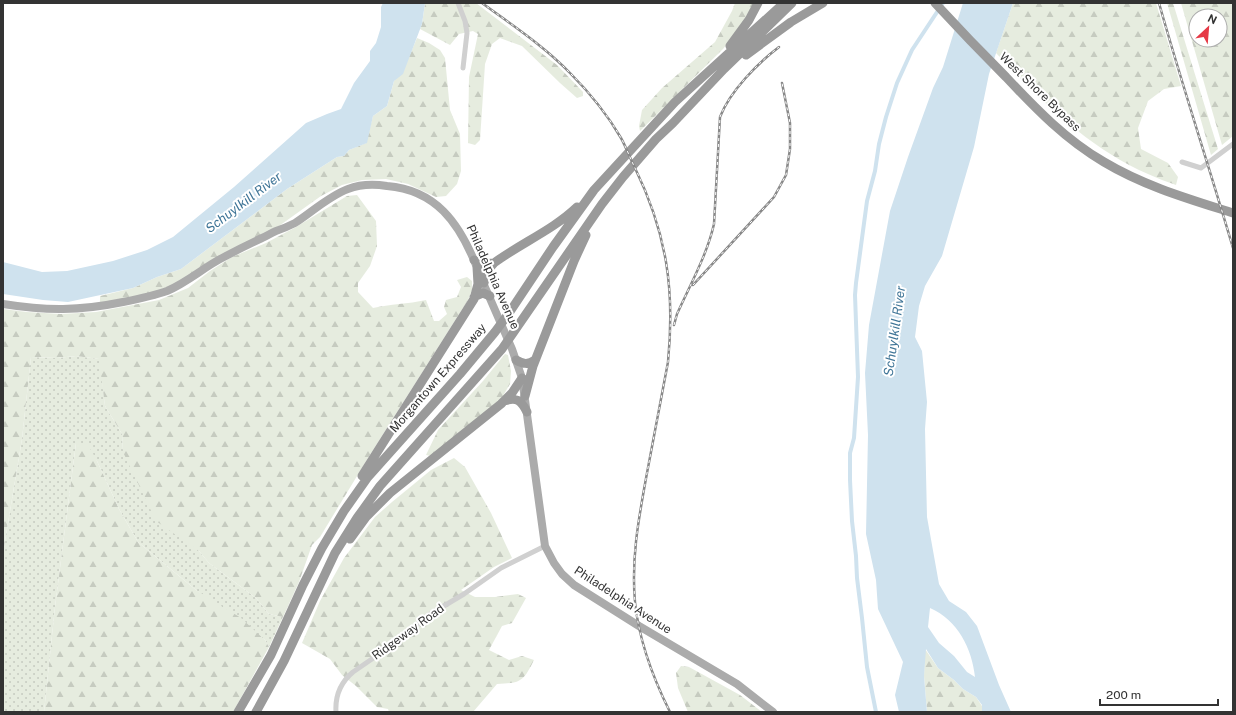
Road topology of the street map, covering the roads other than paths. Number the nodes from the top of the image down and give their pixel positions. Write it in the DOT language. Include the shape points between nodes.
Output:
graph roads {
  1 [pos="458,3"];
  2 [pos="758,3"];
  3 [pos="784,3"];
  4 [pos="792,3"];
  5 [pos="823,3"];
  6 [pos="935,4"];
  7 [pos="463,68"];
  8 [pos="1016,84"];
  9 [pos="693,85"];
  10 [pos="693,101"];
  11 [pos="1233,144"];
  12 [pos="1182,162"];
  13 [pos="594,190"];
  14 [pos="1205,202"];
  15 [pos="602,204"];
  16 [pos="1233,208"];
  17 [pos="1233,213"];
  18 [pos="494,263"];
  19 [pos="475,264"];
  20 [pos="484,283"];
  21 [pos="490,296"];
  22 [pos="474,297"];
  23 [pos="3,304"];
  24 [pos="516,360"];
  25 [pos="535,360"];
  26 [pos="522,378"];
  27 [pos="525,396"];
  28 [pos="504,401"];
  29 [pos="527,412"];
  30 [pos="545,546"];
  31 [pos="303,584"];
  32 [pos="318,591"];
  33 [pos="238,712"];
  34 [pos="256,712"];
  35 [pos="336,712"];
  36 [pos="773,712"];
  1 -- 7 [label="street" via="467,33"];
  2 -- 9 [label="highway" via="736,38"];
  3 -- 9 [label="highway"];
  4 -- 10 [label="highway"];
  5 -- 10 [label="highway" via="762,42"];
  6 -- 8 [label="highway, West Shore Bypass"];
  6 -- 8 [label="highway, West Shore Bypass"];
  8 -- 14 [label="highway, West Shore Bypass" via="1097,152 1146,178"];
  9 -- 13 [label="highway, Morgantown Expressway"];
  10 -- 15 [label="highway" via="656,139"];
  11 -- 12 [label="street" via="1201,168"];
  13 -- 18 [label="highway" via="567,216"];
  13 -- 31 [label="highway, Morgantown Expressway" via="495,332 368,477 340,517"];
  14 -- 16 [label="highway, West Shore Bypass"];
  14 -- 17 [label="highway, West Shore Bypass"];
  15 -- 25 [label="highway" via="574,261"];
  15 -- 32 [label="highway" via="502,349 380,486 356,518 335,553"];
  18 -- 19 [label="highway"];
  18 -- 20 [label="highway" via="487,271"];
  19 -- 20 [label="main road, Philadelphia Avenue"];
  19 -- 22 [label="highway" via="478,284"];
  19 -- 23 [label="main road, Philadelphia Avenue" via="466,242 453,221 433,202 403,188 366,184 342,191 294,223 225,256 189,280 156,295 82,309 60,310"];
  20 -- 21 [label="main road, Philadelphia Avenue"];
  21 -- 22 [label="highway" via="483,293"];
  21 -- 24 [label="main road, Philadelphia Avenue"];
  22 -- 31 [label="highway" via="331,527"];
  24 -- 25 [label="highway" via="526,364"];
  24 -- 26 [label="main road, Philadelphia Avenue"];
  25 -- 27 [label="highway"];
  26 -- 27 [label="main road, Philadelphia Avenue"];
  26 -- 28 [label="highway"];
  27 -- 29 [label="main road, Philadelphia Avenue"];
  28 -- 29 [label="highway" via="518,400 523,403"];
  28 -- 32 [label="highway" via="366,517 348,540"];
  29 -- 30 [label="main road, Philadelphia Avenue"];
  30 -- 35 [label="street, Ridgeway Road" via="501,568 427,616 401,639 353,672 340,688"];
  30 -- 36 [label="main road, Philadelphia Avenue" via="562,574 574,585 737,684"];
  31 -- 33 [label="highway, Morgantown Expressway" via="271,655"];
  32 -- 34 [label="highway"];
}
